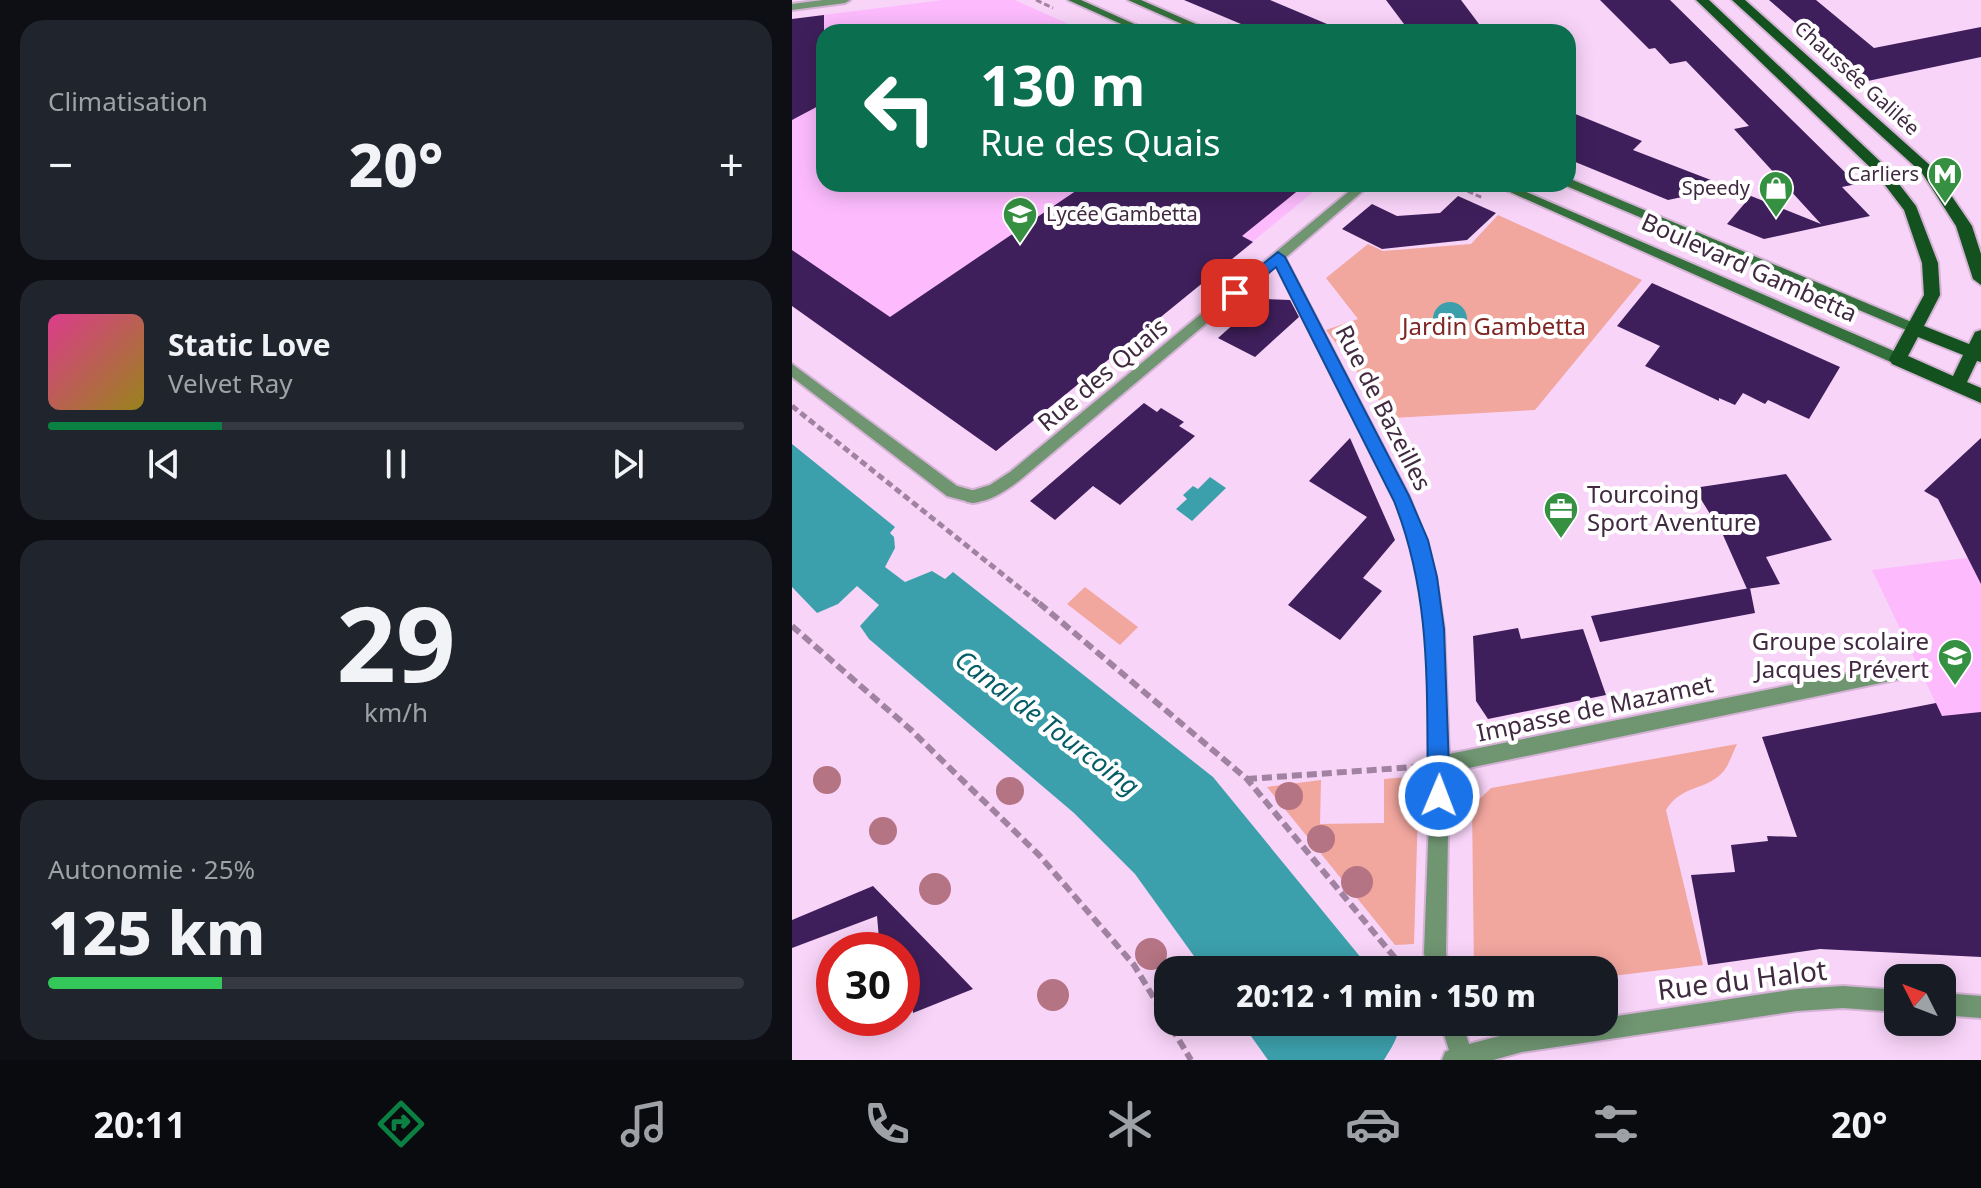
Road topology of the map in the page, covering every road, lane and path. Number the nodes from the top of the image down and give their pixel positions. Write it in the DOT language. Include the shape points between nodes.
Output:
graph roads {
  1 [pos="845,0"];
  2 [pos="1073,0"];
  3 [pos="1133,0"];
  4 [pos="1702,0"];
  5 [pos="1738,0"];
  6 [pos="792,7"];
  7 [pos="1128,24"];
  8 [pos="1190,24"];
  9 [pos="1576,185"];
  10 [pos="1355,192"];
  11 [pos="1516,192"];
  12 [pos="1278,257"];
  13 [pos="1981,279"];
  14 [pos="1916,329"];
  15 [pos="1981,336"];
  16 [pos="1978,355"];
  17 [pos="1898,359"];
  18 [pos="792,369"];
  19 [pos="1957,385"];
  20 [pos="1981,396"];
  21 [pos="792,406"];
  22 [pos="792,626"];
  23 [pos="1900,671"];
  24 [pos="1440,765"];
  25 [pos="1247,779"];
  26 [pos="1393,956"];
  27 [pos="1436,956"];
  28 [pos="1884,1000"];
  29 [pos="1956,1005"];
  30 [pos="1981,1007"];
  31 [pos="1454,1036"];
  32 [pos="1458,1058"];
  33 [pos="1191,1060"];
  1 -- 6 [label="street"];
  2 -- 7 [label="main road"];
  3 -- 8 [label="main road"];
  4 -- 14 [label="main road, Chaussée Galilée" via="1902,195 1919,225 1932,275 1932,295"];
  5 -- 13 [label="main road, Chaussée Galilée" via="1927,170 1964,226"];
  9 -- 14 [label="main road, Boulevard Gambetta"];
  10 -- 12 [label="street, Rue des Quais"];
  11 -- 17 [label="main road, Boulevard Gambetta"];
  12 -- 18 [label="street, Rue des Quais" via="1015,476 973,497 952,491"];
  12 -- 24 [label="street, Rue de Bazeilles" via="1418,540 1435,629"];
  14 -- 16 [label="main road, Boulevard Gambetta"];
  14 -- 17 [label="main road, Chaussée Galilée"];
  15 -- 16 [label="main road"];
  16 -- 19 [label="main road"];
  17 -- 19 [label="main road, Boulevard Gambetta"];
  19 -- 20 [label="main road, Boulevard Gambetta"];
  21 -- 25 [label="path" via="950,529"];
  22 -- 33 [label="path" via="910,729 1039,855 1134,965"];
  23 -- 24 [label="street, Impasse de Mazamet"];
  24 -- 25 [label="path"];
  24 -- 27 [label="street, Rue de Bazeilles"];
  25 -- 26 [label="path"];
  28 -- 32 [label="street, Rue du Halot" via="1797,1000 1522,1041"];
  29 -- 30 [label="street"];
  31 -- 32 [label="street"];
}
